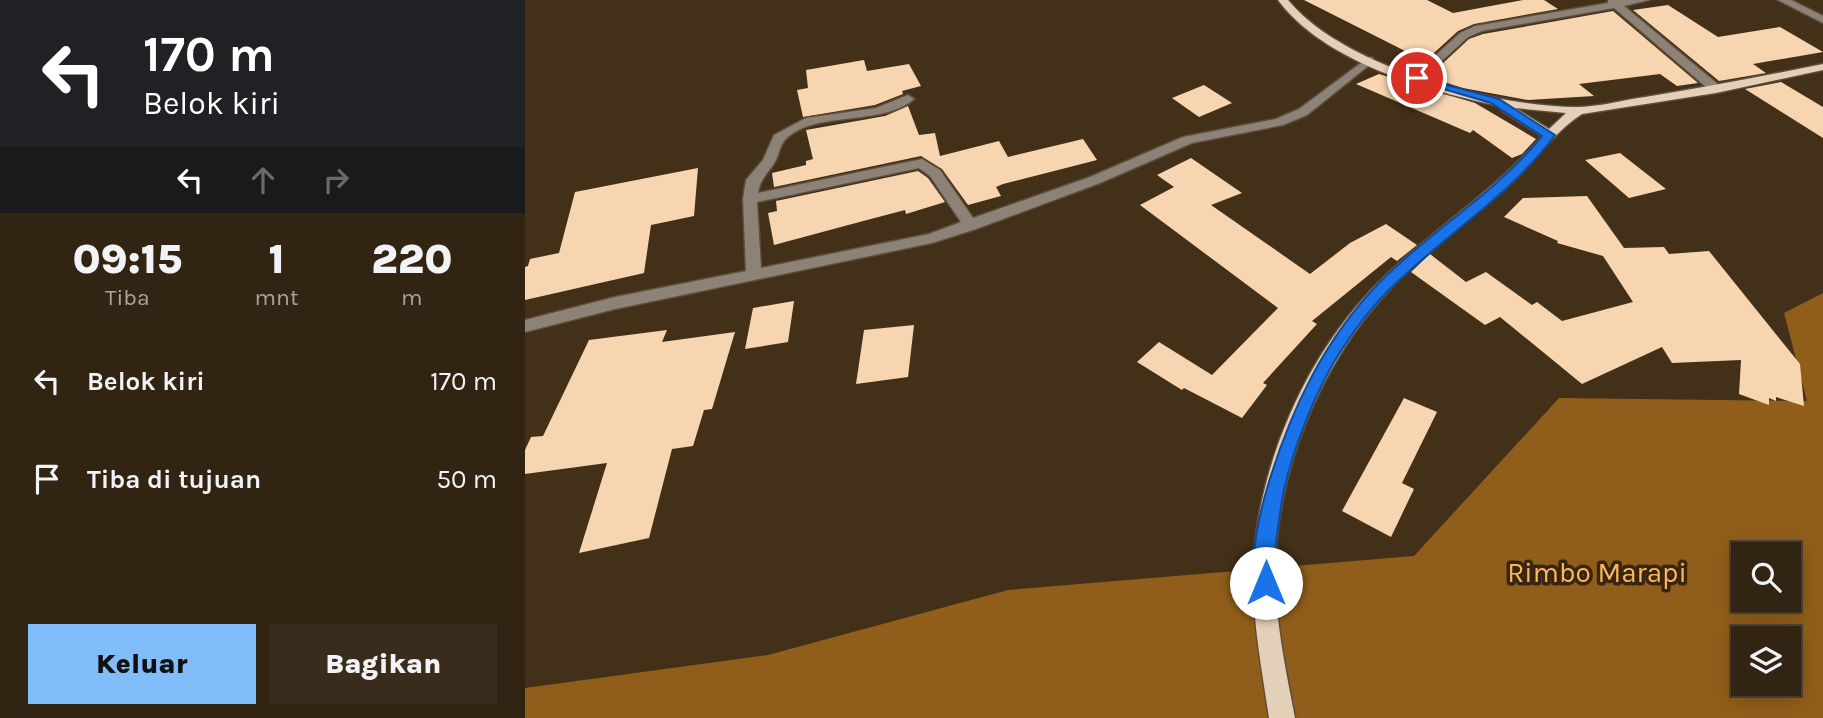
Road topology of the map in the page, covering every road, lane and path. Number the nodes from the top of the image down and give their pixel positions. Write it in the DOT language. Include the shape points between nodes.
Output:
graph roads {
  1 [pos="1283,0"];
  2 [pos="1644,0"];
  3 [pos="1783,0"];
  4 [pos="1613,2"];
  5 [pos="1823,5"];
  6 [pos="1799,9"];
  7 [pos="1823,20"];
  8 [pos="1369,60"];
  9 [pos="1823,66"];
  10 [pos="1417,78"];
  11 [pos="1716,89"];
  12 [pos="908,99"];
  13 [pos="1495,101"];
  14 [pos="1578,111"];
  15 [pos="1549,135"];
  16 [pos="750,199"];
  17 [pos="971,226"];
  18 [pos="754,275"];
  19 [pos="525,326"];
  20 [pos="1282,718"];
  1 -- 8 [label="main road" via="1314,33"];
  2 -- 4 [label="street"];
  3 -- 6 [label="street"];
  4 -- 10 [label="street" via="1479,29 1464,35"];
  4 -- 11 [label="street"];
  5 -- 6 [label="street"];
  6 -- 7 [label="street"];
  8 -- 10 [label="main road"];
  8 -- 17 [label="street" via="1292,117 1188,140"];
  9 -- 11 [label="main road"];
  10 -- 13 [label="main road"];
  11 -- 14 [label="main road"];
  12 -- 16 [label="street" via="879,111 810,121 779,138 769,161 753,180"];
  13 -- 14 [label="main road"];
  13 -- 15 [label="main road"];
  14 -- 15 [label="main road"];
  15 -- 20 [label="main road" via="1531,158 1386,284 1355,320 1327,362 1292,436 1273,501 1264,556"];
  16 -- 17 [label="street" via="922,163 935,173"];
  16 -- 18 [label="street"];
  17 -- 18 [label="street"];
  18 -- 19 [label="street"];
}
